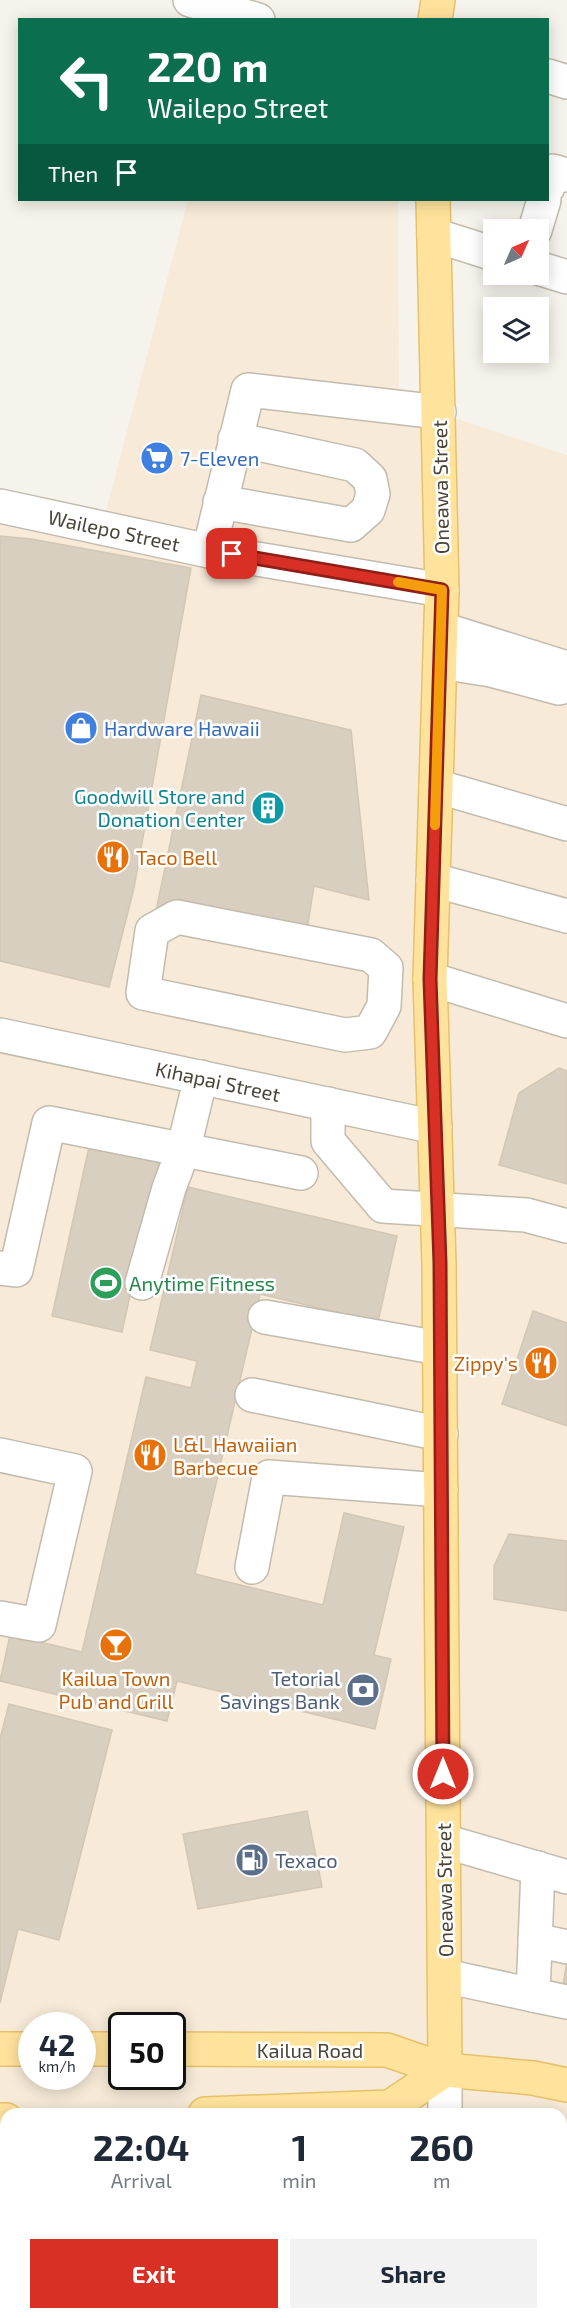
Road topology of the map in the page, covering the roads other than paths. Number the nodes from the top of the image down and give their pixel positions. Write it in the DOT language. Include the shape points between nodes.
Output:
graph roads {
  1 [pos="190,0"];
  2 [pos="438,0"];
  3 [pos="251,18"];
  4 [pos="435,18"];
  5 [pos="549,76"];
  6 [pos="567,82"];
  7 [pos="567,175"];
  8 [pos="549,184"];
  9 [pos="433,201"];
  10 [pos="544,201"];
  11 [pos="538,219"];
  12 [pos="434,235"];
  13 [pos="483,251"];
  14 [pos="549,271"];
  15 [pos="567,277"];
  16 [pos="439,412"];
  17 [pos="236,439"];
  18 [pos="220,502"];
  19 [pos="0,506"];
  20 [pos="209,550"];
  21 [pos="442,590"];
  22 [pos="442,629"];
  23 [pos="440,662"];
  24 [pos="567,668"];
  25 [pos="567,690"];
  26 [pos="436,786"];
  27 [pos="567,824"];
  28 [pos="433,880"];
  29 [pos="567,916"];
  30 [pos="430,979"];
  31 [pos="143,993"];
  32 [pos="567,1020"];
  33 [pos="0,1035"];
  34 [pos="201,1077"];
  35 [pos="328,1104"];
  36 [pos="435,1127"];
  37 [pos="183,1151"];
  38 [pos="301,1173"];
  39 [pos="438,1210"];
  40 [pos="566,1225"];
  41 [pos="0,1268"];
  42 [pos="142,1283"];
  43 [pos="265,1317"];
  44 [pos="439,1348"];
  45 [pos="252,1395"];
  46 [pos="441,1434"];
  47 [pos="0,1455"];
  48 [pos="441,1490"];
  49 [pos="252,1567"];
  50 [pos="0,1618"];
  51 [pos="444,1841"];
  52 [pos="553,1873"];
  53 [pos="535,1940"];
  54 [pos="567,1947"];
  55 [pos="445,1976"];
  56 [pos="534,1995"];
  57 [pos="567,2002"];
  58 [pos="0,2049"];
  59 [pos="18,2049"];
  60 [pos="186,2049"];
  61 [pos="445,2070"];
  62 [pos="567,2085"];
  63 [pos="364,2108"];
  64 [pos="445,2108"];
  1 -- 3 [label="street"];
  2 -- 4 [label="main road"];
  5 -- 6 [label="street"];
  7 -- 8 [label="street" via="552,171"];
  9 -- 12 [label="main road, Oneawa Street"];
  10 -- 11 [label="street"];
  12 -- 13 [label="street"];
  12 -- 16 [label="main road, Oneawa Street"];
  14 -- 15 [label="street"];
  16 -- 17 [label="street" via="248,390"];
  16 -- 21 [label="main road, Oneawa Street"];
  17 -- 18 [label="street"];
  17 -- 18 [label="street" via="355,465 369,479 374,494 368,510 351,525"];
  18 -- 20 [label="street"];
  19 -- 20 [label="street, Wailepo Street"];
  20 -- 21 [label="street, Wailepo Street"];
  21 -- 22 [label="main road, Oneawa Street"];
  22 -- 23 [label="main road, Oneawa Street"];
  22 -- 24 [label="street"];
  23 -- 25 [label="street" via="491,670"];
  23 -- 26 [label="main road, Oneawa Street"];
  26 -- 27 [label="street"];
  26 -- 28 [label="main road, Oneawa Street"];
  28 -- 29 [label="street"];
  28 -- 30 [label="main road, Oneawa Street"];
  30 -- 32 [label="street"];
  30 -- 36 [label="main road, Oneawa Street"];
  31 -- 31 [label="street" via="345,1035 370,1032 384,1006 386,968 370,955 177,917 152,932"];
  33 -- 34 [label="street, Kihapai Street"];
  34 -- 35 [label="street, Kihapai Street"];
  34 -- 37 [label="street"];
  35 -- 36 [label="street, Kihapai Street"];
  35 -- 39 [label="street" via="328,1141 383,1206"];
  36 -- 39 [label="main road, Oneawa Street"];
  37 -- 38 [label="street"];
  37 -- 41 [label="street" via="49,1123 16,1270"];
  37 -- 42 [label="street"];
  39 -- 40 [label="street" via="526,1215"];
  39 -- 44 [label="main road, Oneawa Street"];
  43 -- 44 [label="street"];
  44 -- 46 [label="main road, Oneawa Street"];
  45 -- 46 [label="street"];
  46 -- 48 [label="main road, Oneawa Street"];
  47 -- 50 [label="street" via="75,1471 39,1625"];
  48 -- 49 [label="street" via="269,1477"];
  48 -- 51 [label="main road, Oneawa Street"];
  51 -- 52 [label="street"];
  51 -- 55 [label="main road, Oneawa Street"];
  52 -- 53 [label="street"];
  53 -- 54 [label="street"];
  53 -- 56 [label="street"];
  55 -- 56 [label="street"];
  55 -- 61 [label="main road, Oneawa Street"];
  56 -- 57 [label="street"];
  58 -- 59 [label="main road"];
  60 -- 61 [label="main road, Kailua Road" via="387,2050"];
  61 -- 62 [label="main road, Kailua Road"];
  61 -- 63 [label="main road" via="390,2107"];
  61 -- 64 [label="street"];
}
